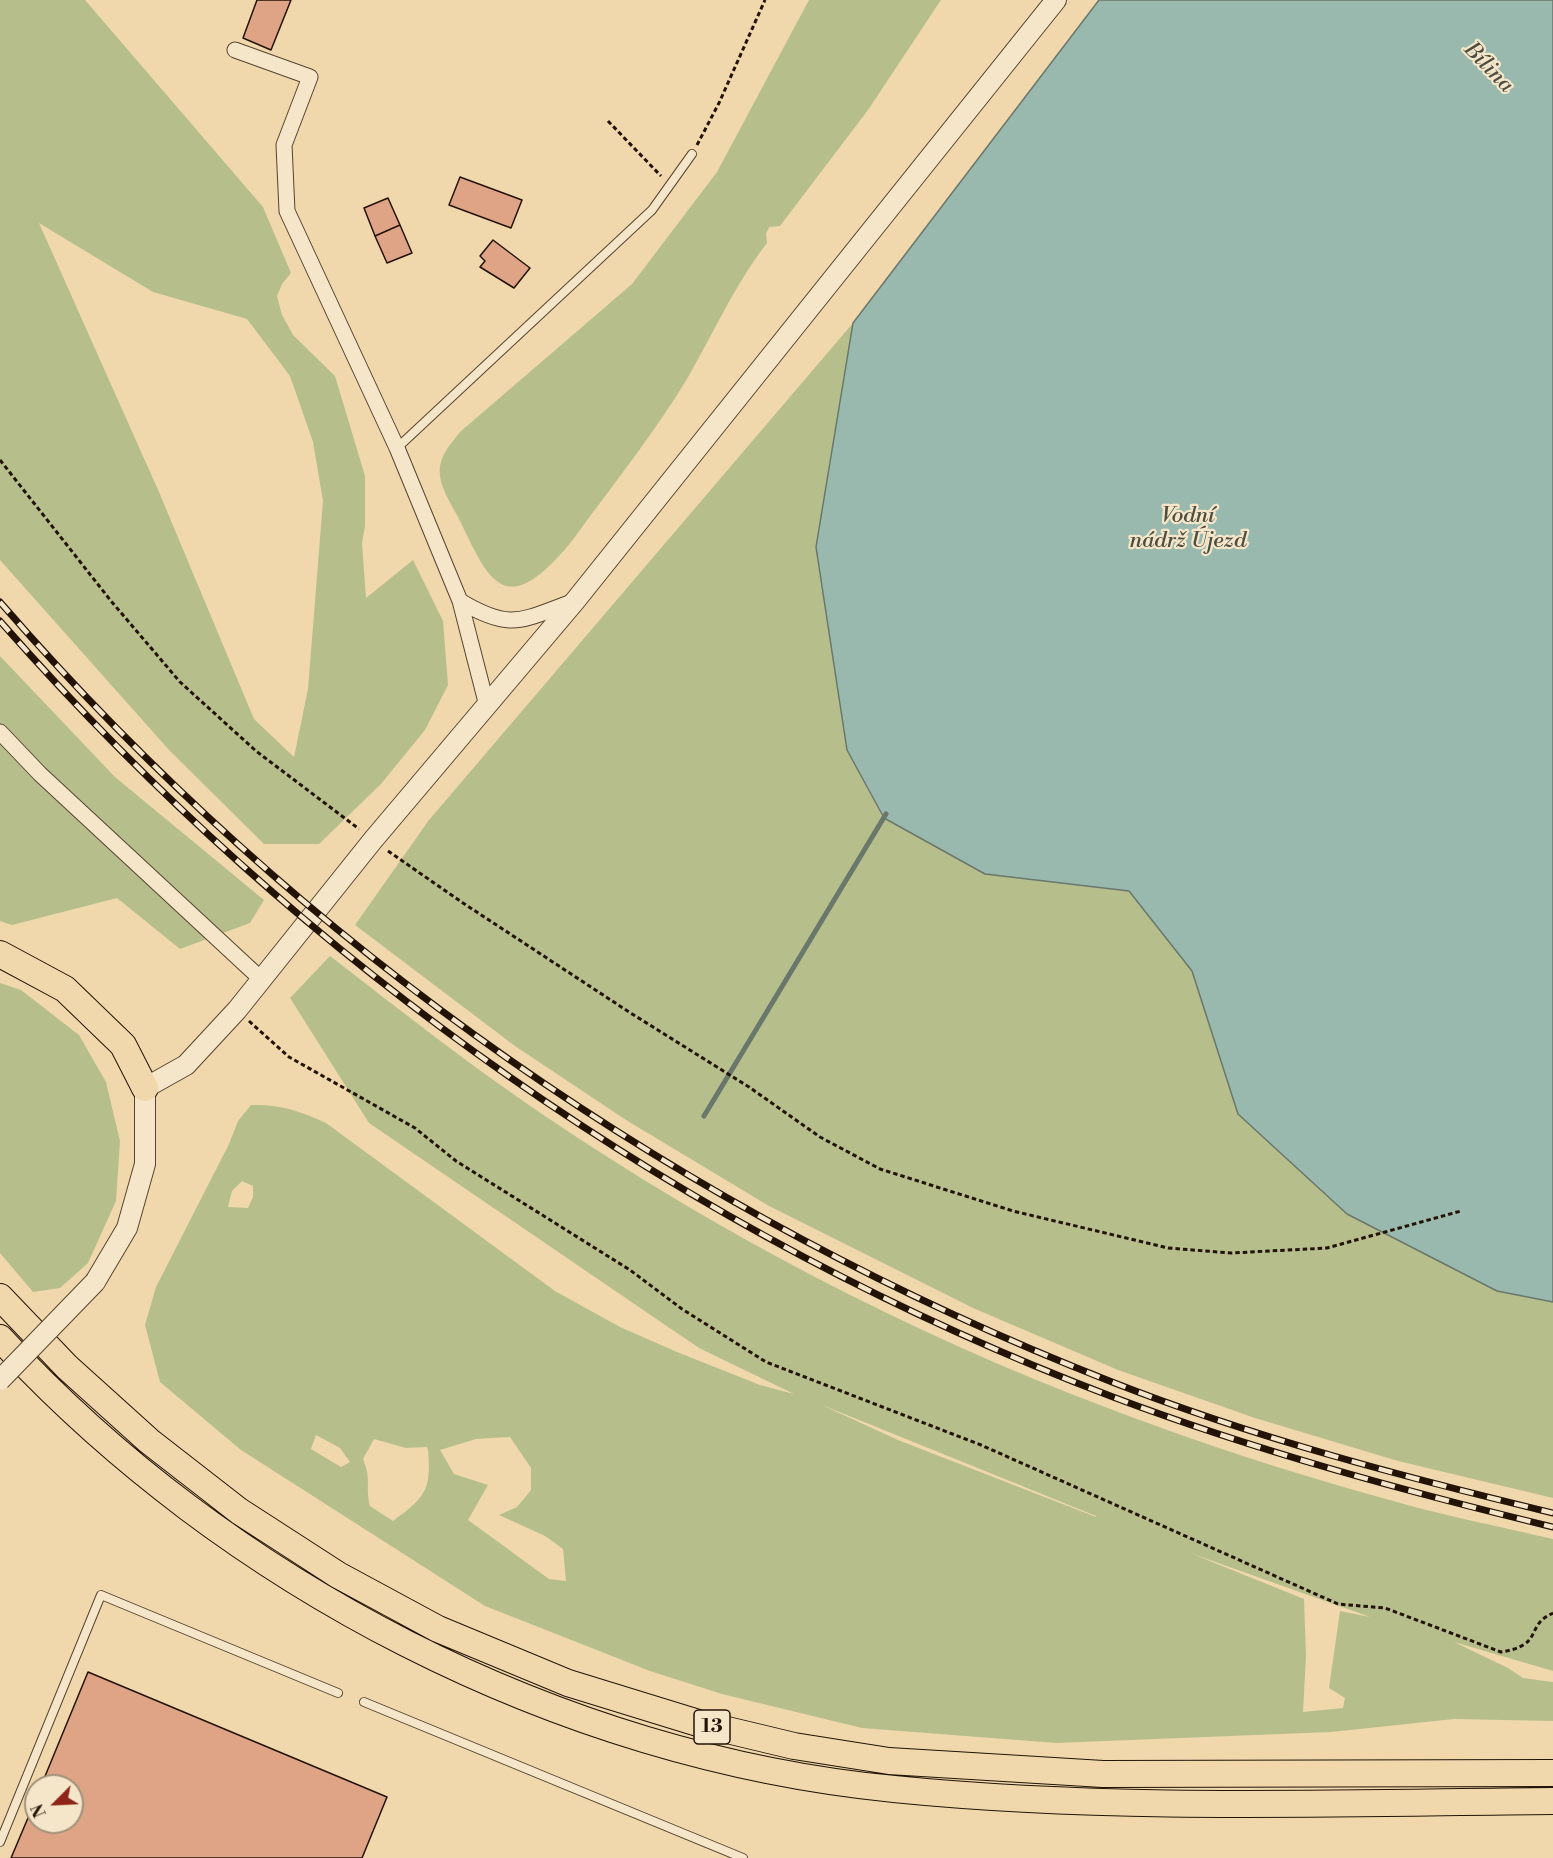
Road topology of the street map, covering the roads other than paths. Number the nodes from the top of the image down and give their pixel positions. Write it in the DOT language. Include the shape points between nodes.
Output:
graph roads {
  1 [pos="1056,0"];
  2 [pos="236,50"];
  3 [pos="692,154"];
  4 [pos="397,448"];
  5 [pos="460,601"];
  6 [pos="574,601"];
  7 [pos="486,706"];
  8 [pos="0,732"];
  9 [pos="0,954"];
  10 [pos="262,980"];
  11 [pos="145,1088"];
  12 [pos="0,1297"];
  13 [pos="0,1338"];
  14 [pos="0,1380"];
  15 [pos="338,1693"];
  16 [pos="364,1702"];
  17 [pos="1553,1773"];
  18 [pos="1553,1801"];
  19 [pos="0,1842"];
  20 [pos="743,1858"];
  1 -- 6 [label="street"];
  2 -- 4 [label="street" via="310,77 284,145 287,211"];
  3 -- 4 [label="lane" via="652,210"];
  4 -- 5 [label="street"];
  5 -- 6 [label="street" via="487,617 515,622"];
  5 -- 7 [label="street"];
  6 -- 7 [label="street"];
  7 -- 10 [label="street"];
  8 -- 10 [label="street" via="40,774"];
  9 -- 11 [label="highway" via="65,989 123,1045"];
  10 -- 11 [label="street" via="186,1065"];
  11 -- 14 [label="street, bridge" via="145,1164 127,1228 95,1282"];
  12 -- 17 [label="highway, 13" via="67,1366 149,1441 239,1511 338,1575 438,1629 568,1683 665,1713 794,1746 889,1761 1103,1774"];
  13 -- 18 [label="highway, 13" via="39,1381 128,1460 221,1533 321,1597 423,1654 554,1709 685,1750 787,1773 891,1789 1102,1804"];
  15 -- 19 [label="lane" via="100,1595"];
  16 -- 20 [label="lane"];
}
